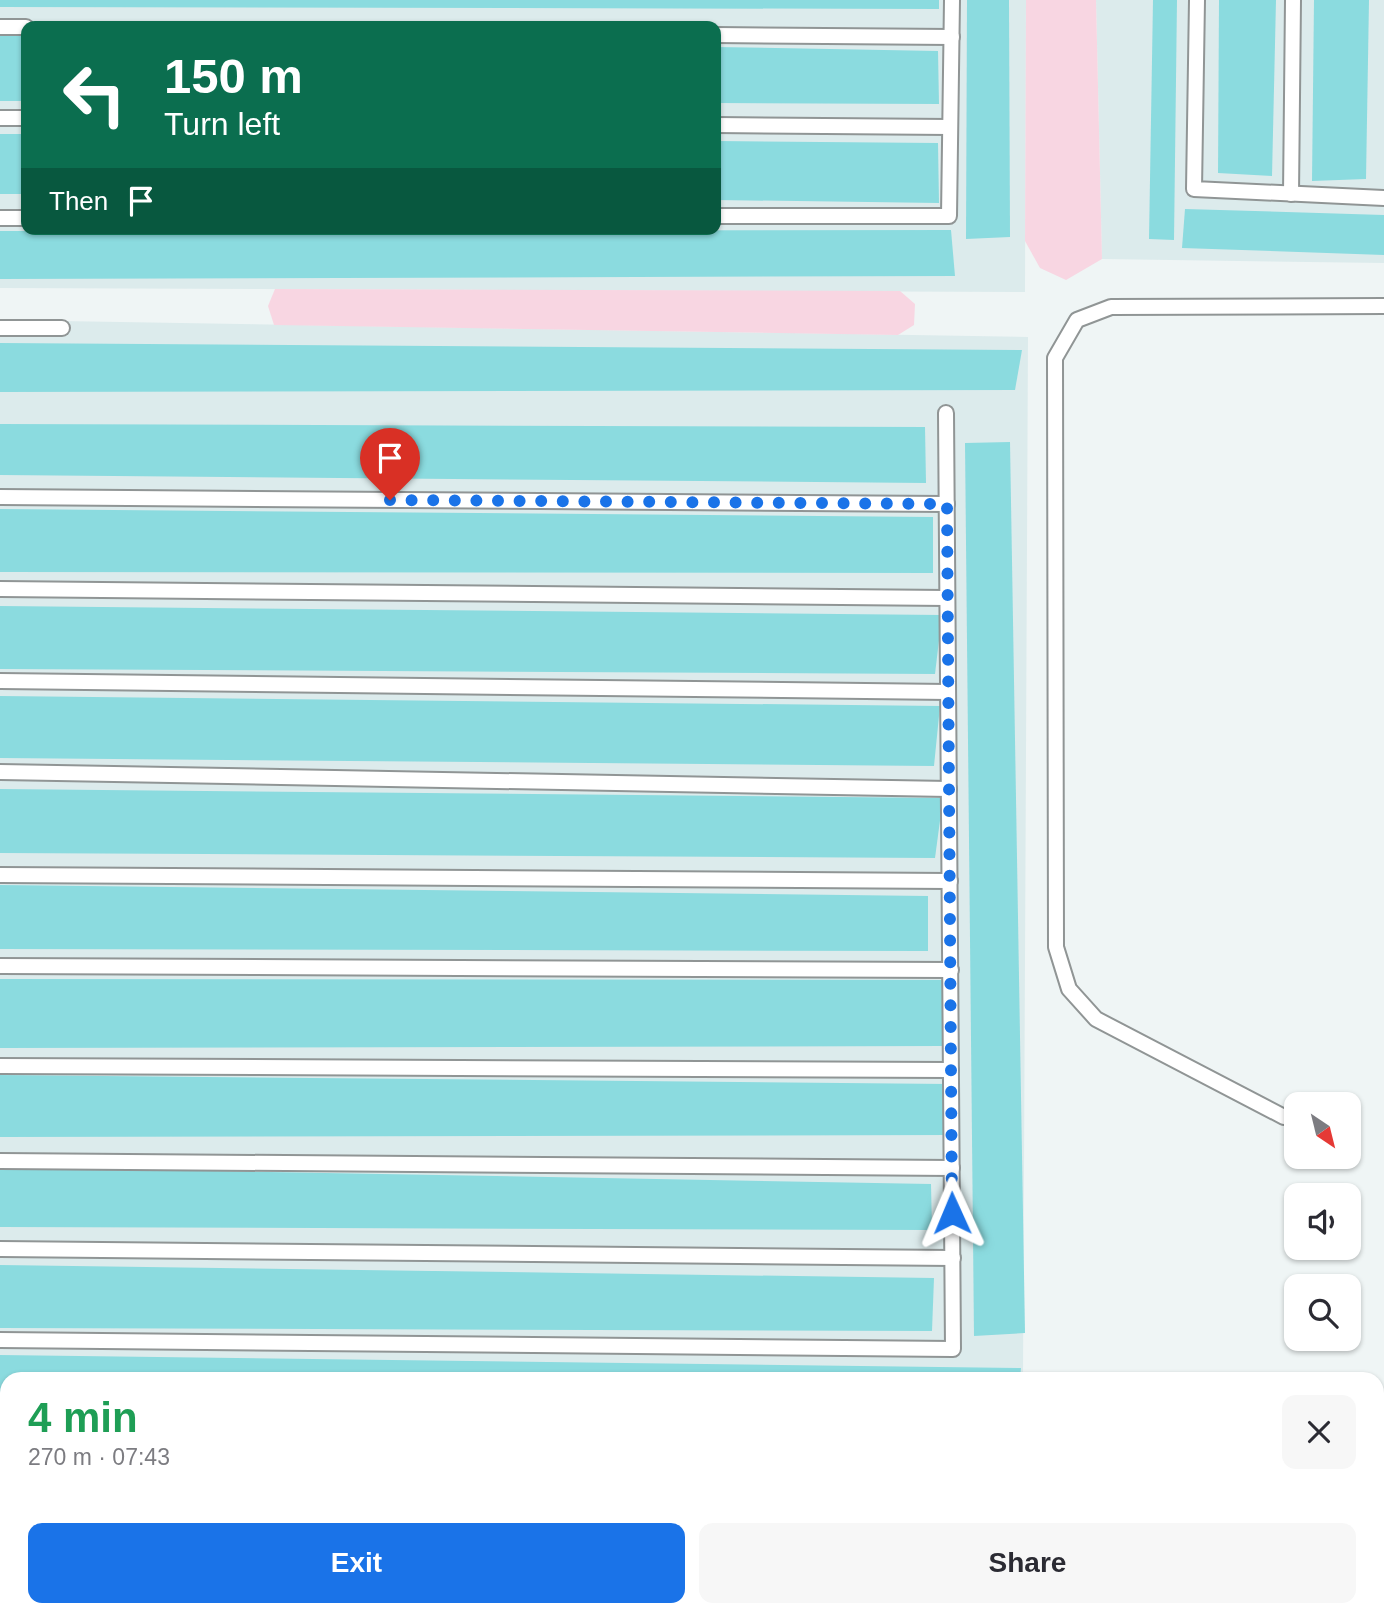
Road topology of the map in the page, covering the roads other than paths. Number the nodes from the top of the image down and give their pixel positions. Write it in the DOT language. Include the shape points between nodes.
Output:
graph roads {
  1 [pos="952,0"];
  2 [pos="1197,0"];
  3 [pos="1293,0"];
  4 [pos="0,27"];
  5 [pos="21,27"];
  6 [pos="721,35"];
  7 [pos="952,37"];
  8 [pos="0,118"];
  9 [pos="21,118"];
  10 [pos="721,125"];
  11 [pos="950,127"];
  12 [pos="1291,194"];
  13 [pos="1384,198"];
  14 [pos="721,216"];
  15 [pos="0,218"];
  16 [pos="21,218"];
  17 [pos="1384,306"];
  18 [pos="0,328"];
  19 [pos="62,328"];
  20 [pos="946,413"];
  21 [pos="0,497"];
  22 [pos="947,504"];
  23 [pos="0,589"];
  24 [pos="947,598"];
  25 [pos="0,681"];
  26 [pos="948,692"];
  27 [pos="0,772"];
  28 [pos="949,789"];
  29 [pos="0,875"];
  30 [pos="950,881"];
  31 [pos="0,966"];
  32 [pos="951,971"];
  33 [pos="0,1066"];
  34 [pos="951,1070"];
  35 [pos="1284,1116"];
  36 [pos="0,1161"];
  37 [pos="952,1168"];
  38 [pos="0,1249"];
  39 [pos="953,1258"];
  40 [pos="0,1340"];
  1 -- 7 [label="lane"];
  2 -- 12 [label="lane" via="1194,189"];
  3 -- 12 [label="lane"];
  4 -- 5 [label="lane"];
  6 -- 7 [label="lane"];
  7 -- 11 [label="lane"];
  8 -- 9 [label="lane"];
  10 -- 11 [label="lane"];
  11 -- 14 [label="lane" via="949,216"];
  12 -- 13 [label="lane"];
  15 -- 16 [label="lane"];
  17 -- 35 [label="lane" via="1111,307 1077,320 1055,358 1056,947 1069,989 1096,1019"];
  18 -- 19 [label="lane"];
  20 -- 22 [label="lane"];
  21 -- 22 [label="lane"];
  22 -- 24 [label="lane"];
  23 -- 24 [label="lane"];
  24 -- 26 [label="lane"];
  25 -- 26 [label="lane"];
  26 -- 28 [label="lane"];
  27 -- 28 [label="lane"];
  28 -- 30 [label="lane"];
  29 -- 30 [label="lane"];
  30 -- 32 [label="lane"];
  31 -- 32 [label="lane"];
  32 -- 34 [label="lane"];
  33 -- 34 [label="lane"];
  34 -- 37 [label="lane"];
  36 -- 37 [label="lane"];
  37 -- 39 [label="lane"];
  38 -- 39 [label="lane"];
  39 -- 40 [label="lane" via="953,1349"];
}
